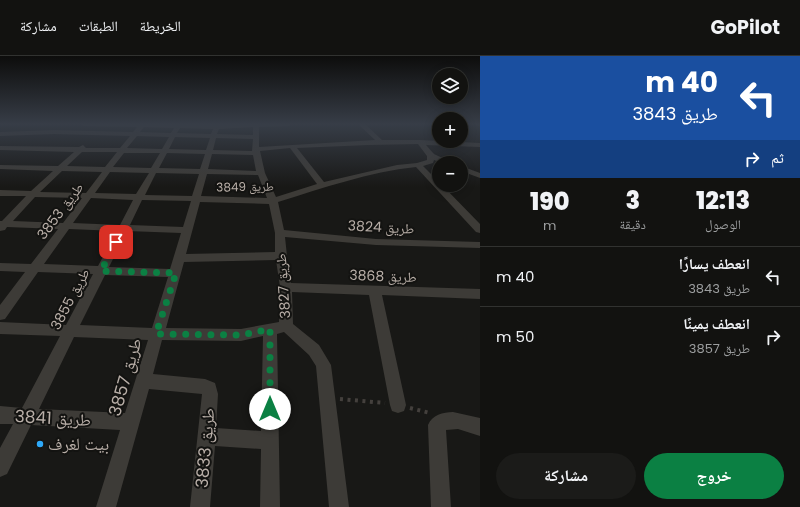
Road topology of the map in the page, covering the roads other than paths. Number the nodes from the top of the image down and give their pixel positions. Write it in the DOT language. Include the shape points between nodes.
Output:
graph roads {
  1 [pos="39,145"];
  2 [pos="84,145"];
  3 [pos="126,145"];
  4 [pos="167,145"];
  5 [pos="211,145"];
  6 [pos="256,145"];
  7 [pos="313,145"];
  8 [pos="422,145"];
  9 [pos="292,146"];
  10 [pos="0,148"];
  11 [pos="34,149"];
  12 [pos="80,149"];
  13 [pos="122,150"];
  14 [pos="164,151"];
  15 [pos="256,151"];
  16 [pos="209,152"];
  17 [pos="431,156"];
  18 [pos="418,164"];
  19 [pos="0,167"];
  20 [pos="10,168"];
  21 [pos="60,169"];
  22 [pos="108,170"];
  23 [pos="154,170"];
  24 [pos="468,171"];
  25 [pos="204,172"];
  26 [pos="261,173"];
  27 [pos="0,176"];
  28 [pos="480,176"];
  29 [pos="322,185"];
  30 [pos="0,193"];
  31 [pos="33,194"];
  32 [pos="89,196"];
  33 [pos="139,197"];
  34 [pos="196,199"];
  35 [pos="273,201"];
  36 [pos="1,226"];
  37 [pos="66,226"];
  38 [pos="123,228"];
  39 [pos="186,230"];
  40 [pos="480,230"];
  41 [pos="280,233"];
  42 [pos="480,245"];
  43 [pos="281,256"];
  44 [pos="180,258"];
  45 [pos="0,267"];
  46 [pos="34,268"];
  47 [pos="101,271"];
  48 [pos="176,273"];
  49 [pos="286,287"];
  50 [pos="375,292"];
  51 [pos="479,295"];
  52 [pos="0,315"];
  53 [pos="0,328"];
  54 [pos="278,328"];
  55 [pos="70,330"];
  56 [pos="156,334"];
  57 [pos="143,381"];
  58 [pos="398,405"];
  59 [pos="0,415"];
  60 [pos="26,417"];
  61 [pos="131,422"];
  62 [pos="480,427"];
  63 [pos="207,436"];
  64 [pos="270,441"];
  65 [pos="0,467"];
  66 [pos="106,507"];
  67 [pos="200,507"];
  68 [pos="270,507"];
  69 [pos="339,507"];
  70 [pos="441,507"];
  1 -- 11 [label="street"];
  2 -- 12 [label="street"];
  3 -- 13 [label="street, طريق 3853"];
  4 -- 14 [label="street, طريق 3855"];
  5 -- 16 [label="street, طريق 3857"];
  6 -- 15 [label="street, طريق 3827"];
  7 -- 9 [label="street"];
  8 -- 17 [label="street"];
  9 -- 15 [label="street"];
  9 -- 29 [label="street"];
  10 -- 11 [label="street"];
  11 -- 12 [label="street"];
  11 -- 20 [label="street"];
  12 -- 13 [label="street"];
  12 -- 21 [label="street"];
  13 -- 14 [label="street"];
  13 -- 22 [label="street, طريق 3853"];
  14 -- 16 [label="street"];
  14 -- 23 [label="street, طريق 3855"];
  15 -- 16 [label="street"];
  15 -- 26 [label="street, طريق 3827"];
  16 -- 25 [label="street, طريق 3857"];
  17 -- 18 [label="street, طريق 3849" via="430,161"];
  18 -- 29 [label="street, طريق 3849"];
  18 -- 40 [label="street"];
  19 -- 20 [label="street"];
  20 -- 21 [label="street"];
  20 -- 27 [label="street"];
  21 -- 22 [label="street"];
  21 -- 31 [label="street"];
  22 -- 23 [label="street"];
  22 -- 32 [label="street, طريق 3853"];
  23 -- 25 [label="street"];
  23 -- 33 [label="street, طريق 3855"];
  24 -- 28 [label="street"];
  25 -- 26 [label="street"];
  25 -- 34 [label="street, طريق 3857"];
  26 -- 35 [label="street, طريق 3827"];
  29 -- 35 [label="street, طريق 3849"];
  30 -- 31 [label="street, طريق 3849"];
  31 -- 32 [label="street, طريق 3849"];
  31 -- 36 [label="street"];
  32 -- 33 [label="street, طريق 3849"];
  32 -- 37 [label="street, طريق 3853"];
  33 -- 34 [label="street, طريق 3849"];
  33 -- 38 [label="street, طريق 3855"];
  34 -- 35 [label="street, طريق 3849"];
  34 -- 39 [label="street, طريق 3857"];
  35 -- 41 [label="street, طريق 3827"];
  36 -- 37 [label="street"];
  37 -- 38 [label="street"];
  37 -- 46 [label="street, طريق 3853"];
  38 -- 39 [label="street"];
  38 -- 47 [label="street, طريق 3855"];
  39 -- 44 [label="street, طريق 3857"];
  41 -- 42 [label="street, طريق 3824" via="376,242"];
  41 -- 43 [label="street, طريق 3827"];
  43 -- 44 [label="street"];
  43 -- 49 [label="street, طريق 3827"];
  44 -- 48 [label="street, طريق 3857"];
  45 -- 46 [label="street"];
  46 -- 47 [label="street"];
  46 -- 52 [label="street, طريق 3853"];
  47 -- 48 [label="street"];
  47 -- 55 [label="street, طريق 3855"];
  48 -- 56 [label="street, طريق 3857"];
  49 -- 50 [label="street, طريق 3868"];
  49 -- 54 [label="street, طريق 3827"];
  50 -- 51 [label="street, طريق 3868"];
  50 -- 58 [label="street"];
  53 -- 55 [label="street"];
  54 -- 56 [label="street" via="241,335"];
  54 -- 64 [label="street"];
  54 -- 69 [label="street, طريق 3827" via="314,350 323,365"];
  55 -- 56 [label="street"];
  55 -- 60 [label="street, طريق 3855"];
  56 -- 57 [label="street, طريق 3857"];
  57 -- 61 [label="street, طريق 3857"];
  57 -- 63 [label="street, طريق 3833" via="209,389"];
  59 -- 60 [label="street, طريق 3841"];
  60 -- 61 [label="street, طريق 3841"];
  60 -- 65 [label="street, طريق 3855"];
  61 -- 66 [label="street, طريق 3857"];
  62 -- 70 [label="street" via="452,419 443,420 437,425"];
  63 -- 64 [label="street"];
  63 -- 67 [label="street, طريق 3833"];
  64 -- 68 [label="street"];
}
